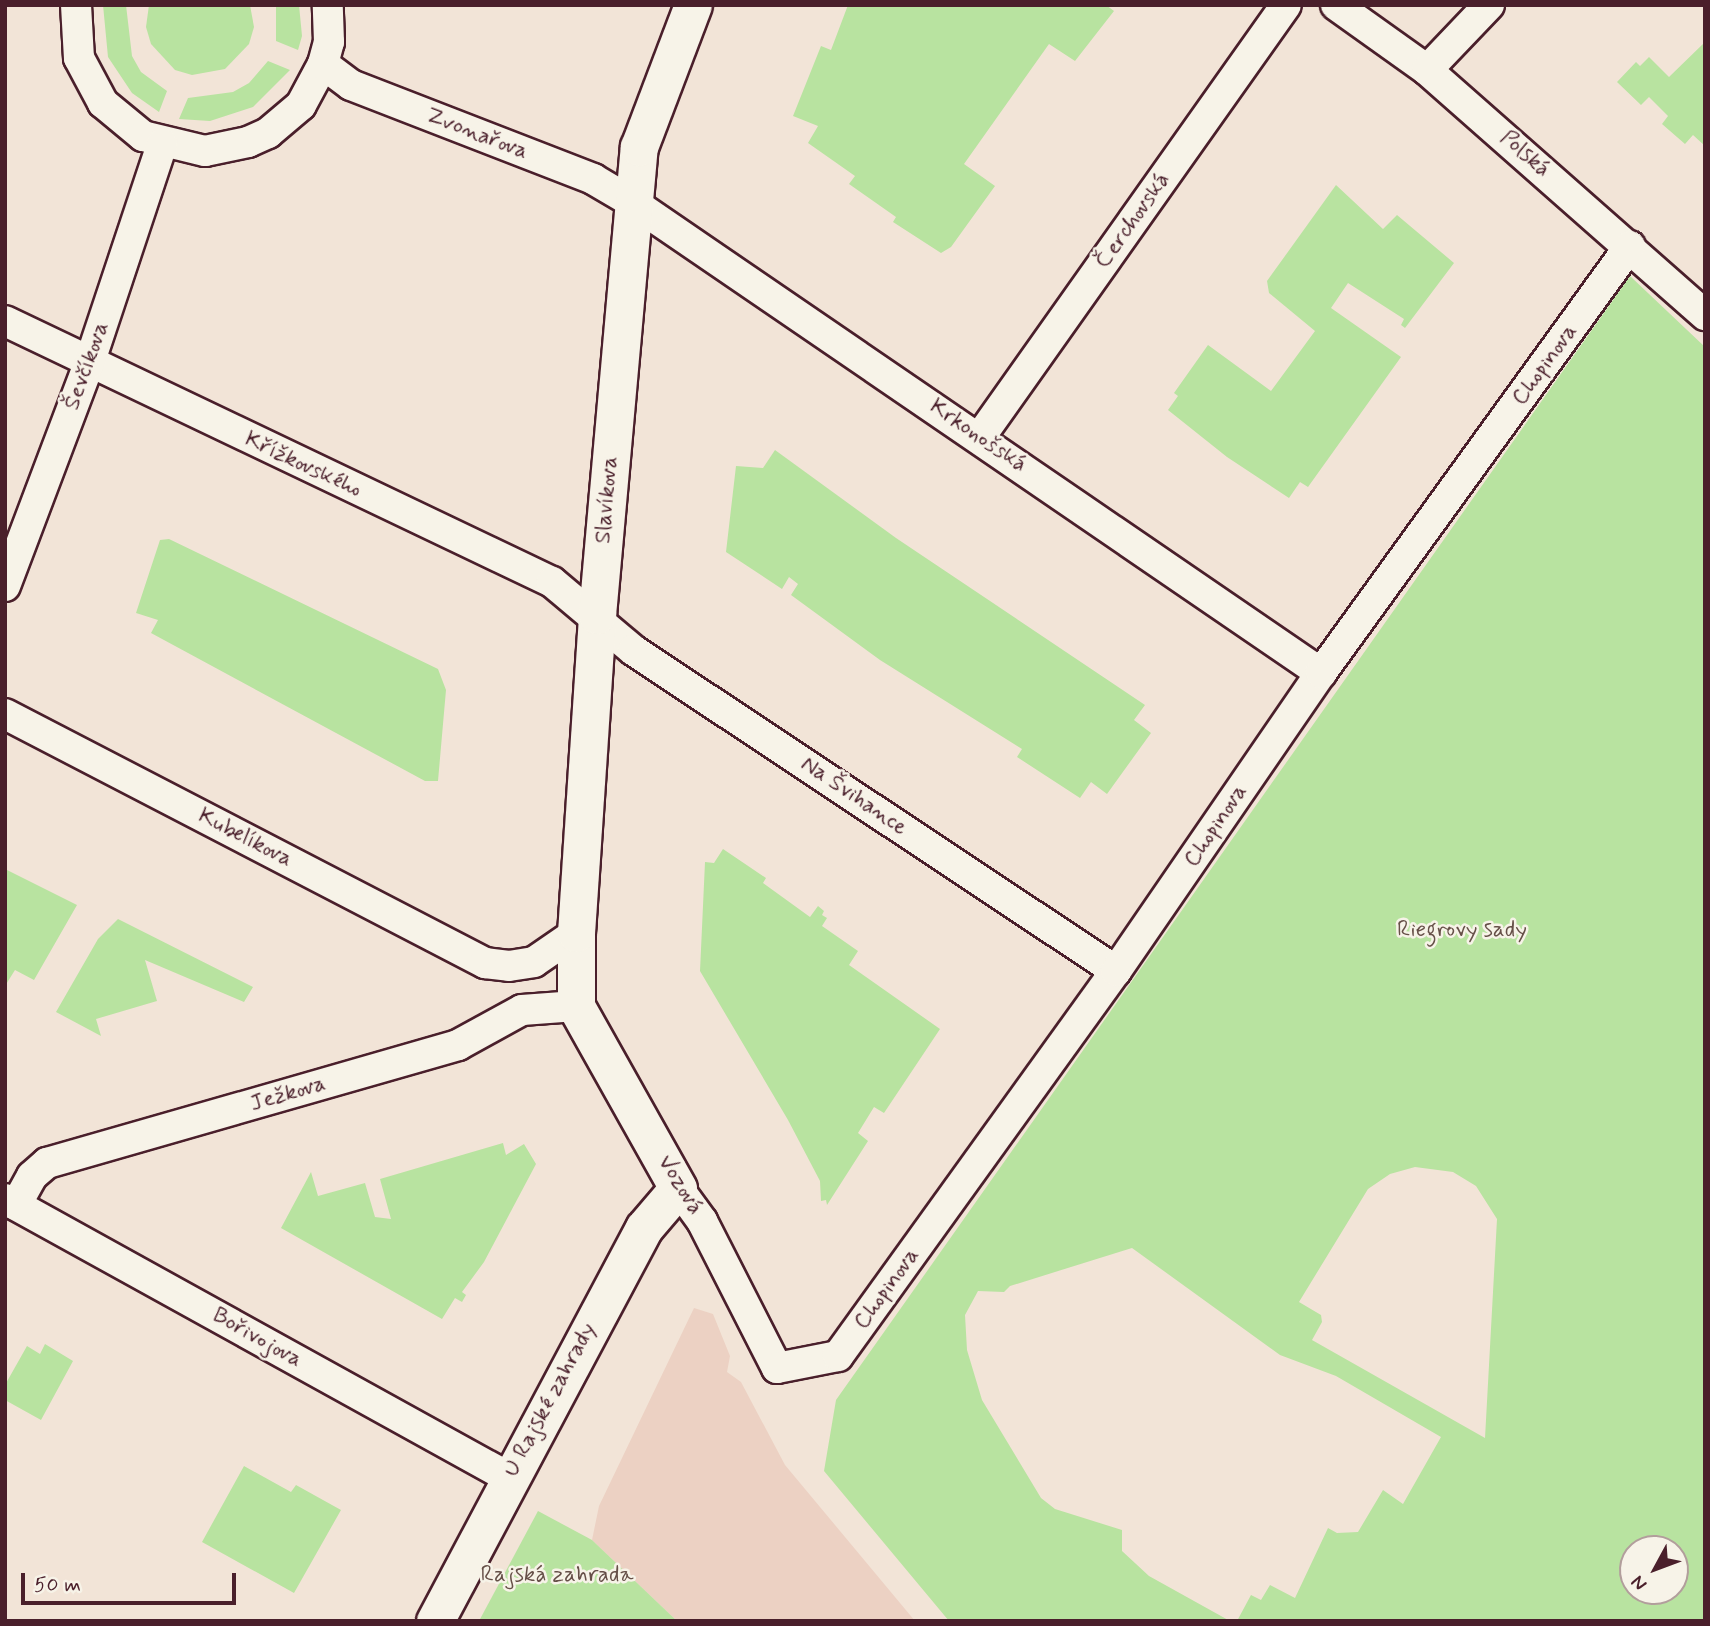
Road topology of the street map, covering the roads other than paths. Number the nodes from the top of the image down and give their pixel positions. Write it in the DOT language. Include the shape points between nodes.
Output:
graph roads {
  1 [pos="76,5"];
  2 [pos="328,5"];
  3 [pos="694,5"];
  4 [pos="1286,5"];
  5 [pos="1336,5"];
  6 [pos="1489,5"];
  7 [pos="323,64"];
  8 [pos="1427,70"];
  9 [pos="162,144"];
  10 [pos="632,202"];
  11 [pos="1630,246"];
  12 [pos="1705,315"];
  13 [pos="5,321"];
  14 [pos="89,364"];
  15 [pos="980,437"];
  16 [pos="5,586"];
  17 [pos="597,615"];
  18 [pos="1321,673"];
  19 [pos="5,713"];
  20 [pos="576,933"];
  21 [pos="485,963"];
  22 [pos="1116,971"];
  23 [pos="576,1006"];
  24 [pos="522,1010"];
  25 [pos="678,1188"];
  26 [pos="11,1202"];
  27 [pos="777,1368"];
  28 [pos="508,1477"];
  29 [pos="435,1621"];
  1 -- 9 [label="street" via="75,33 89,82 121,122"];
  2 -- 7 [label="street" via="329,42"];
  3 -- 10 [label="street, Slavíkova" via="639,148"];
  4 -- 15 [label="street, Čerchovská"];
  5 -- 8 [label="street, Polská"];
  6 -- 8 [label="street"];
  7 -- 9 [label="street" via="300,105 268,133 205,151"];
  7 -- 10 [label="street, Zvonařova" via="351,85 593,180"];
  8 -- 11 [label="street, Polská"];
  9 -- 14 [label="street, Ševčíkova"];
  10 -- 15 [label="street, Krkonošská"];
  10 -- 17 [label="street, Slavíkova"];
  11 -- 12 [label="street, Polská"];
  11 -- 18 [label="street, Chopinova"];
  13 -- 14 [label="street, Křížkovského"];
  14 -- 16 [label="street, Ševčíkova"];
  14 -- 17 [label="street, Křížkovského" via="552,582"];
  15 -- 18 [label="street, Krkonošská"];
  17 -- 20 [label="street, Slavíkova"];
  17 -- 22 [label="street, Na Švihance" via="633,650"];
  18 -- 22 [label="street, Chopinova"];
  19 -- 21 [label="street, Kubelíkova"];
  20 -- 21 [label="street, Kubelíkova" via="534,962"];
  20 -- 23 [label="street, Slavíkova"];
  21 -- 24 [label="street, Kubelíkova"];
  22 -- 27 [label="street, Chopinova" via="838,1356"];
  23 -- 24 [label="street, Ježkova"];
  23 -- 25 [label="street, Vozová"];
  24 -- 26 [label="street, Ježkova" via="458,1045 47,1163"];
  25 -- 27 [label="street, Vozová" via="702,1221"];
  25 -- 28 [label="street, U Rajské zahrady" via="644,1228"];
  26 -- 28 [label="street, Bořivojova"];
  28 -- 29 [label="street, U Rajské zahrady"];
}
